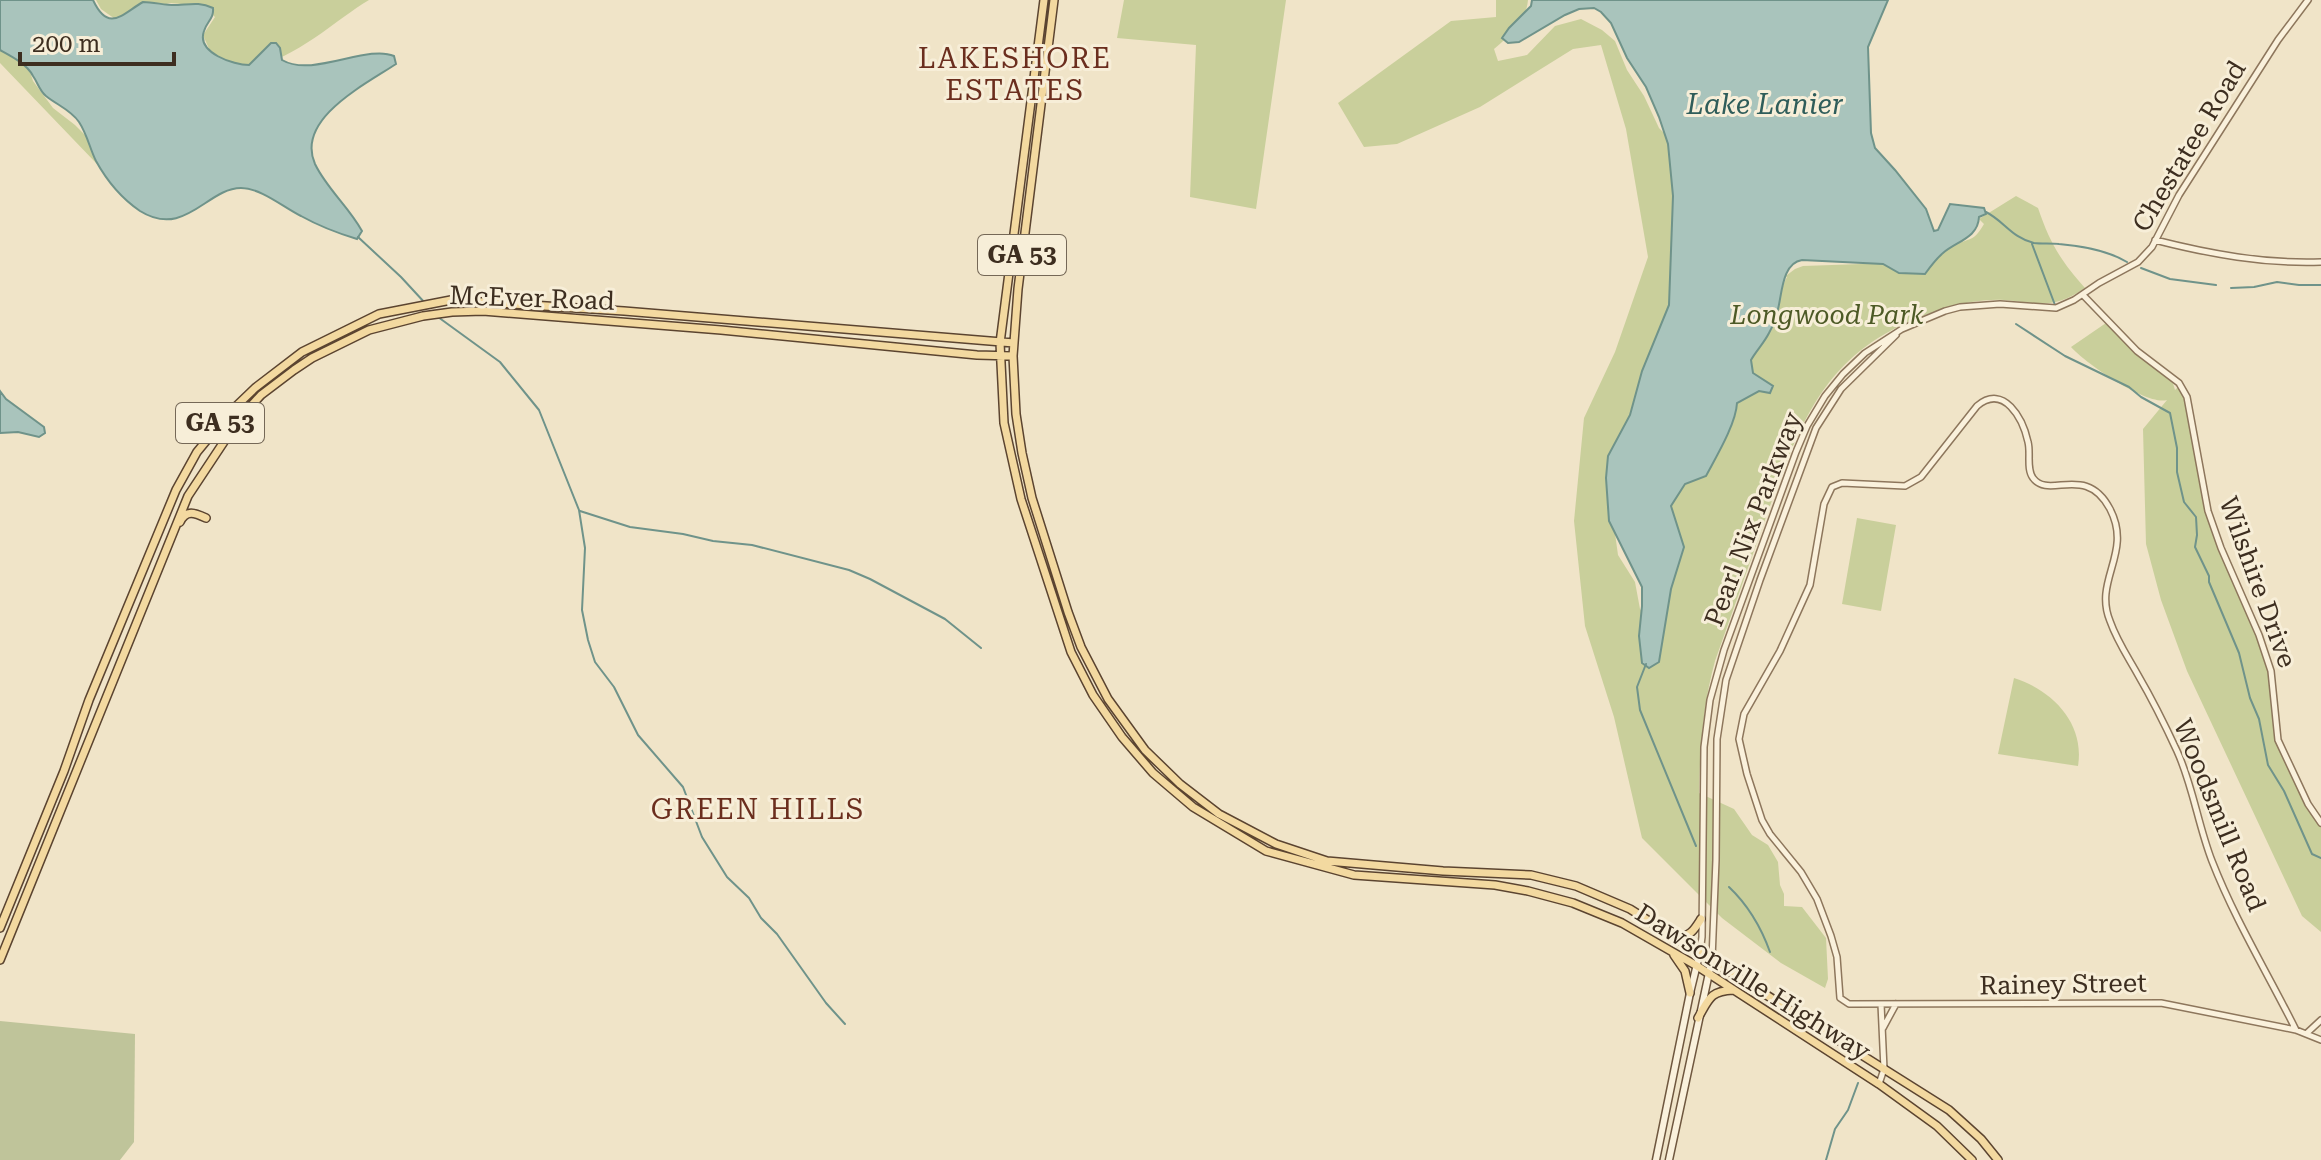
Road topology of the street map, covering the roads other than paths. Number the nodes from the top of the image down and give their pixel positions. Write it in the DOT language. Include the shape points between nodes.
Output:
graph roads {
  1 [pos="1044,0"];
  2 [pos="1054,0"];
  3 [pos="2308,0"];
  4 [pos="1027,131"];
  5 [pos="1038,133"];
  6 [pos="2155,240"];
  7 [pos="2321,262"];
  8 [pos="2083,295"];
  9 [pos="1902,329"];
  10 [pos="859,331"];
  11 [pos="788,336"];
  12 [pos="1000,343"];
  13 [pos="1014,343"];
  14 [pos="999,355"];
  15 [pos="1013,356"];
  16 [pos="1934,460"];
  17 [pos="206,518"];
  18 [pos="160,563"];
  19 [pos="2321,823"];
  20 [pos="1701,919"];
  21 [pos="0,928"];
  22 [pos="1677,937"];
  23 [pos="1670,950"];
  24 [pos="1700,952"];
  25 [pos="1712,959"];
  26 [pos="0,960"];
  27 [pos="1697,966"];
  28 [pos="1709,973"];
  29 [pos="1735,990"];
  30 [pos="1690,993"];
  31 [pos="1881,1004"];
  32 [pos="1896,1004"];
  33 [pos="1698,1018"];
  34 [pos="2321,1020"];
  35 [pos="1882,1029"];
  36 [pos="2296,1030"];
  37 [pos="2307,1033"];
  38 [pos="2321,1040"];
  39 [pos="1884,1069"];
  40 [pos="1879,1084"];
  41 [pos="1656,1160"];
  42 [pos="1669,1160"];
  43 [pos="1972,1160"];
  44 [pos="1998,1160"];
  1 -- 4 [label="main road, Dawsonville Highway / GA 53"];
  2 -- 5 [label="main road, Dawsonville Highway / GA 53"];
  3 -- 6 [label="street, Chestatee Road"];
  4 -- 5 [label="main road"];
  4 -- 12 [label="main road, Dawsonville Highway / GA 53"];
  5 -- 13 [label="main road, Dawsonville Highway / GA 53"];
  6 -- 7 [label="street" via="2233,258"];
  6 -- 8 [label="street, Chestatee Road" via="2138,262"];
  8 -- 9 [label="street, Chestatee Road" via="2050,308 1960,307"];
  8 -- 19 [label="street, Wilshire Drive" via="2184,390 2208,511 2271,671 2278,740"];
  9 -- 20 [label="street, Pearl Nix Parkway" via="1854,362 1812,418 1724,650 1704,747"];
  9 -- 25 [label="street, Pearl Nix Parkway" via="1841,389 1816,428 1726,680 1717,739"];
  10 -- 11 [label="main road" via="844,337"];
  10 -- 12 [label="main road, McEver Road / GA 53"];
  10 -- 21 [label="main road, McEver Road / GA 53" via="451,300 379,314 302,352 230,412 187,468"];
  11 -- 14 [label="main road, McEver Road / GA 53"];
  11 -- 18 [label="main road, McEver Road / GA 53" via="483,311 437,314 369,330 294,370 239,419 188,496"];
  12 -- 13 [label="main road, McEver Road"];
  12 -- 14 [label="main road, Dawsonville Highway"];
  13 -- 15 [label="main road, Dawsonville Highway / GA 53"];
  14 -- 15 [label="main road, McEver Road / GA 53"];
  14 -- 23 [label="main road, Dawsonville Highway" via="1014,474 1071,652 1113,725 1165,783 1193,807 1266,851 1354,875 1528,891 1609,916"];
  15 -- 22 [label="main road, Dawsonville Highway" via="1022,453 1081,647 1117,713 1180,784 1248,831 1327,861 1531,875 1603,897"];
  16 -- 31 [label="street, Rainey Street" via="1905,486 1842,483 1830,490 1810,585 1744,714 1739,735 1762,820 1817,899 1837,957 1840,998 1849,1004"];
  16 -- 36 [label="street, Woodsmill Road" via="1977,406 2000,399 2024,427 2030,473 2037,482 2085,485 2107,503 2119,540 2106,590 2110,621 2177,750 2216,872"];
  17 -- 18 [label="main road" via="185,515"];
  18 -- 26 [label="main road, McEver Road / GA 53"];
  20 -- 22 [label="main road" via="1694,932"];
  20 -- 24 [label="street, Pearl Nix Parkway"];
  22 -- 24 [label="main road, Dawsonville Highway"];
  23 -- 27 [label="main road, Dawsonville Highway"];
  23 -- 30 [label="main road" via="1685,971"];
  24 -- 25 [label="main road, Dawsonville Highway"];
  24 -- 27 [label="main road, Pearl Nix Parkway"];
  25 -- 28 [label="main road, Pearl Nix Parkway"];
  25 -- 39 [label="main road, Dawsonville Highway"];
  27 -- 28 [label="main road, Dawsonville Highway"];
  27 -- 30 [label="main road, Pearl Nix Parkway"];
  28 -- 29 [label="main road, Dawsonville Highway"];
  28 -- 33 [label="main road, Pearl Nix Parkway"];
  29 -- 33 [label="main road" via="1711,996"];
  29 -- 40 [label="main road, Dawsonville Highway"];
  30 -- 41 [label="main road, Pearl Nix Parkway"];
  31 -- 32 [label="street, Rainey Street"];
  31 -- 35 [label="street"];
  32 -- 35 [label="street"];
  32 -- 36 [label="street, Rainey Street" via="2161,1003"];
  33 -- 42 [label="main road, Pearl Nix Parkway"];
  34 -- 37 [label="street"];
  35 -- 39 [label="street"];
  36 -- 37 [label="street, Rainey Street"];
  37 -- 38 [label="street, Rainey Street"];
  39 -- 40 [label="street"];
  39 -- 44 [label="main road, Dawsonville Highway" via="1949,1110"];
  40 -- 43 [label="main road, Dawsonville Highway" via="1937,1126"];
}
